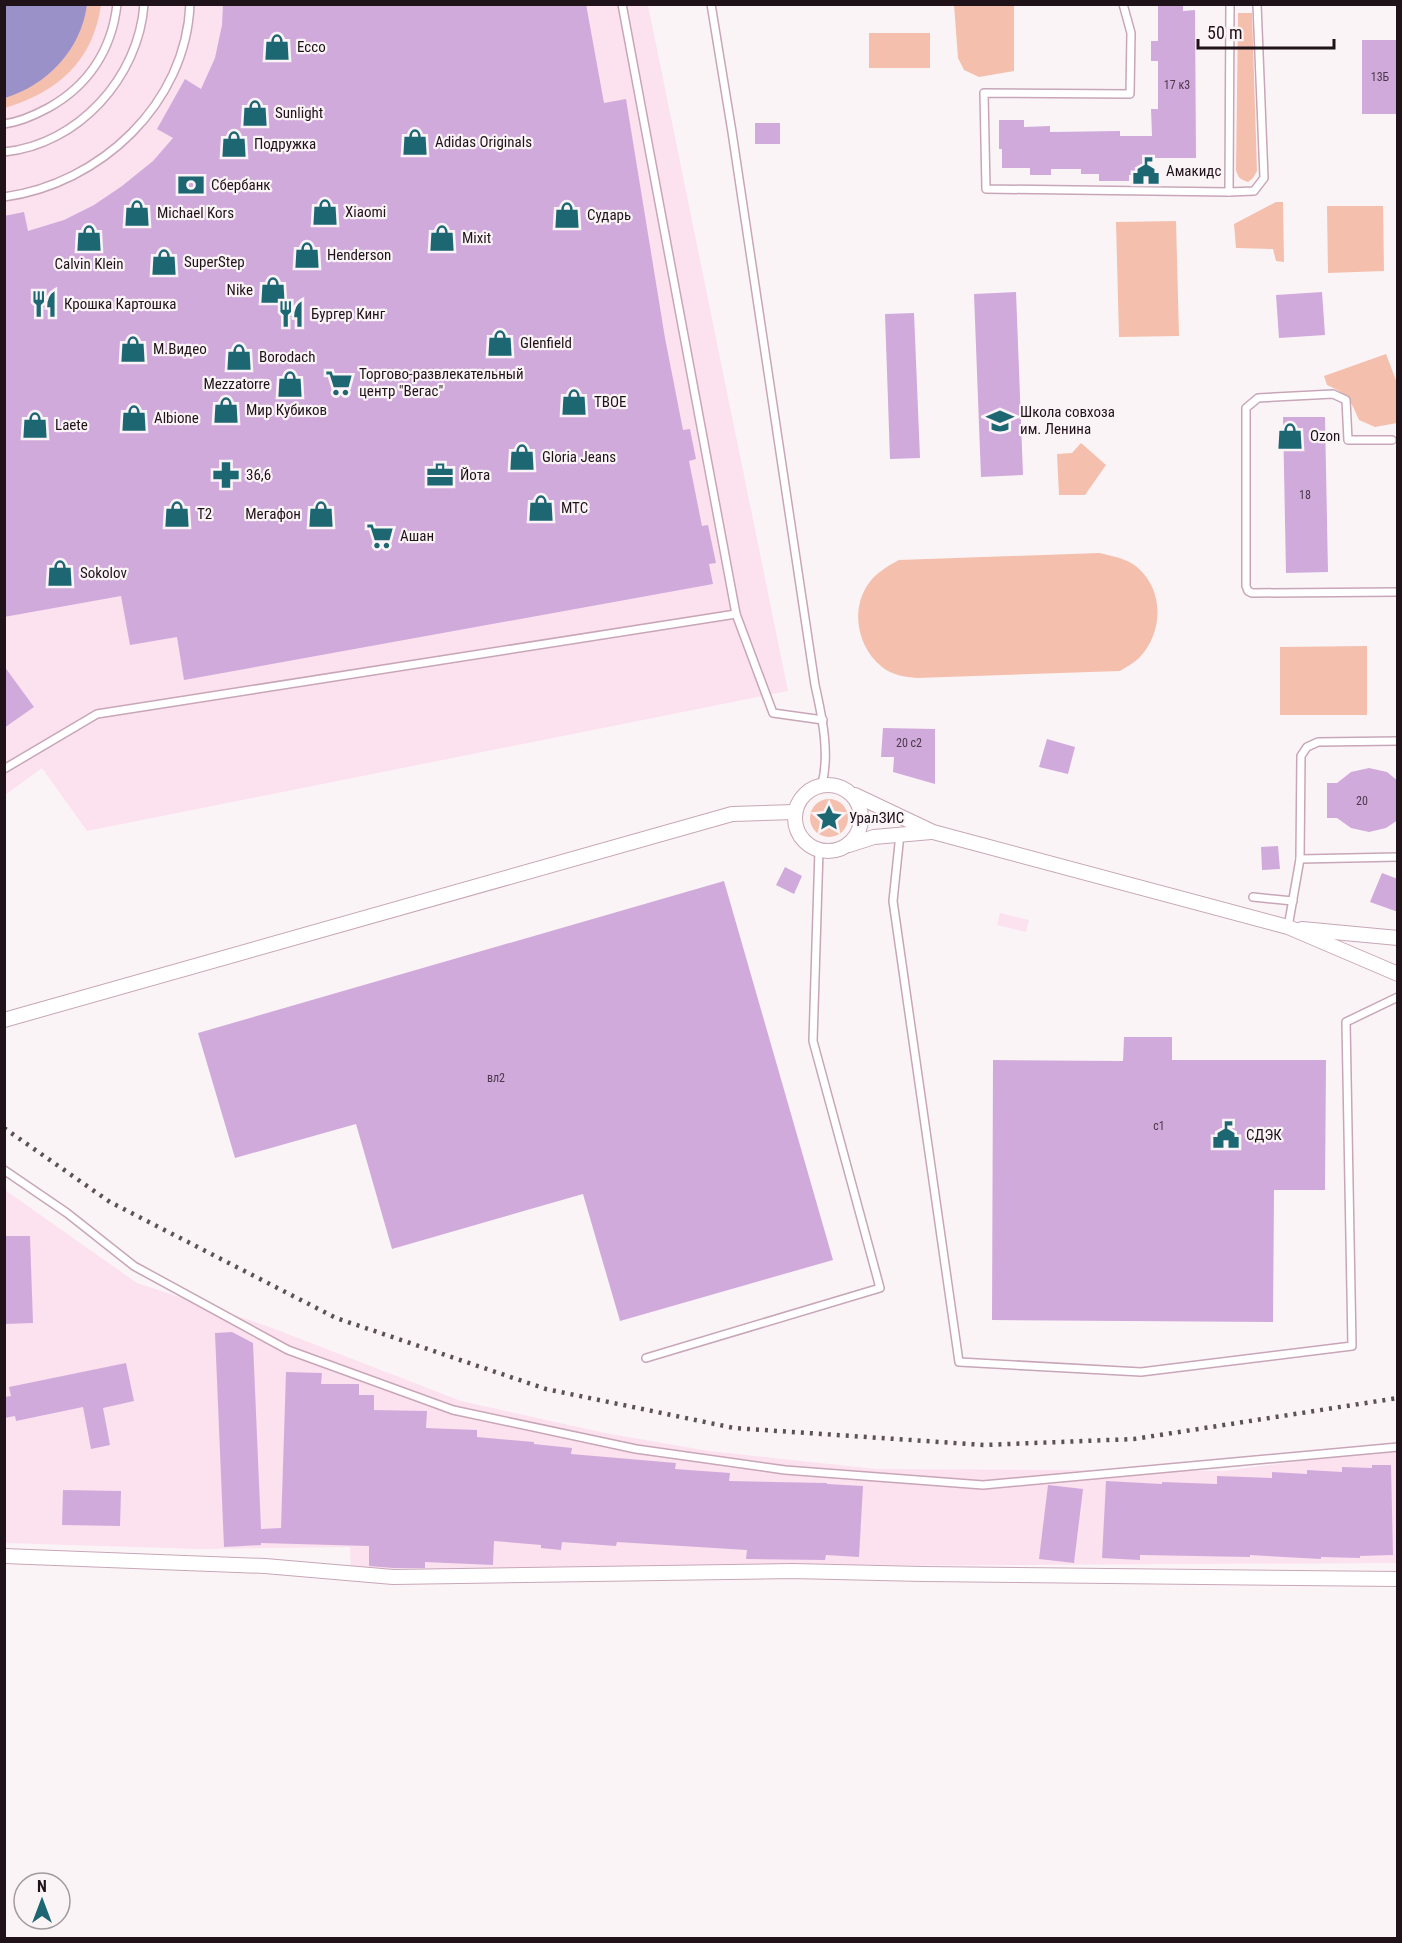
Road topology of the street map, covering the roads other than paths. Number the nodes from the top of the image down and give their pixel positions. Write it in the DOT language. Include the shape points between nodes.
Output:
graph roads {
  1 [pos="117,4"];
  2 [pos="144,4"];
  3 [pos="190,4"];
  4 [pos="622,4"];
  5 [pos="711,4"];
  6 [pos="1123,4"];
  7 [pos="1230,4"];
  8 [pos="1257,4"];
  9 [pos="4,124"];
  10 [pos="4,152"];
  11 [pos="1229,192"];
  12 [pos="4,197"];
  13 [pos="1392,440"];
  14 [pos="1398,592"];
  15 [pos="736,614"];
  16 [pos="823,720"];
  17 [pos="1398,741"];
  18 [pos="4,769"];
  19 [pos="822,784"];
  20 [pos="855,795"];
  21 [pos="795,812"];
  22 [pos="933,832"];
  23 [pos="900,834"];
  24 [pos="849,845"];
  25 [pos="819,850"];
  26 [pos="1398,857"];
  27 [pos="1300,859"];
  28 [pos="1252,897"];
  29 [pos="1293,902"];
  30 [pos="1288,927"];
  31 [pos="1398,938"];
  32 [pos="1398,974"];
  33 [pos="1398,997"];
  34 [pos="4,1020"];
  35 [pos="4,1170"];
  36 [pos="646,1358"];
  37 [pos="1398,1447"];
  38 [pos="4,1556"];
  39 [pos="1398,1579"];
  1 -- 9 [label="lane" via="103,54 83,81 40,112"];
  2 -- 10 [label="lane" via="135,47 116,85 103,100 53,137"];
  3 -- 12 [label="lane" via="178,61 166,88 135,130 103,159 73,177 50,187"];
  4 -- 15 [label="lane"];
  5 -- 16 [label="lane"];
  6 -- 11 [label="lane" via="1131,33 1130,93 984,93 986,189"];
  7 -- 11 [label="lane"];
  8 -- 11 [label="lane" via="1264,178 1254,191"];
  13 -- 14 [label="lane" via="1348,440 1346,400 1333,394 1258,398 1246,408 1246,586 1252,593"];
  15 -- 16 [label="lane" via="773,713"];
  15 -- 18 [label="lane" via="97,714"];
  16 -- 19 [label="lane"];
  17 -- 27 [label="lane" via="1317,742 1307,747 1300,764"];
  19 -- 20 [label="street" via="836,785"];
  19 -- 21 [label="street" via="804,794"];
  20 -- 22 [label="street"];
  20 -- 24 [label="street" via="862,824"];
  21 -- 25 [label="street" via="803,840"];
  21 -- 34 [label="street" via="732,814"];
  22 -- 23 [label="street"];
  22 -- 30 [label="street"];
  23 -- 24 [label="street"];
  23 -- 33 [label="lane" via="893,901 959,1362 1141,1372 1352,1346 1346,1022"];
  24 -- 25 [label="street" via="839,850"];
  25 -- 36 [label="lane" via="813,1041 880,1288"];
  26 -- 27 [label="lane"];
  27 -- 29 [label="lane"];
  28 -- 29 [label="lane"];
  29 -- 30 [label="lane"];
  30 -- 31 [label="street"];
  30 -- 32 [label="street"];
  35 -- 37 [label="lane" via="134,1266 288,1350 453,1410 636,1449 785,1470 983,1485"];
  38 -- 39 [label="street" via="265,1566 393,1576 792,1571"];
}
